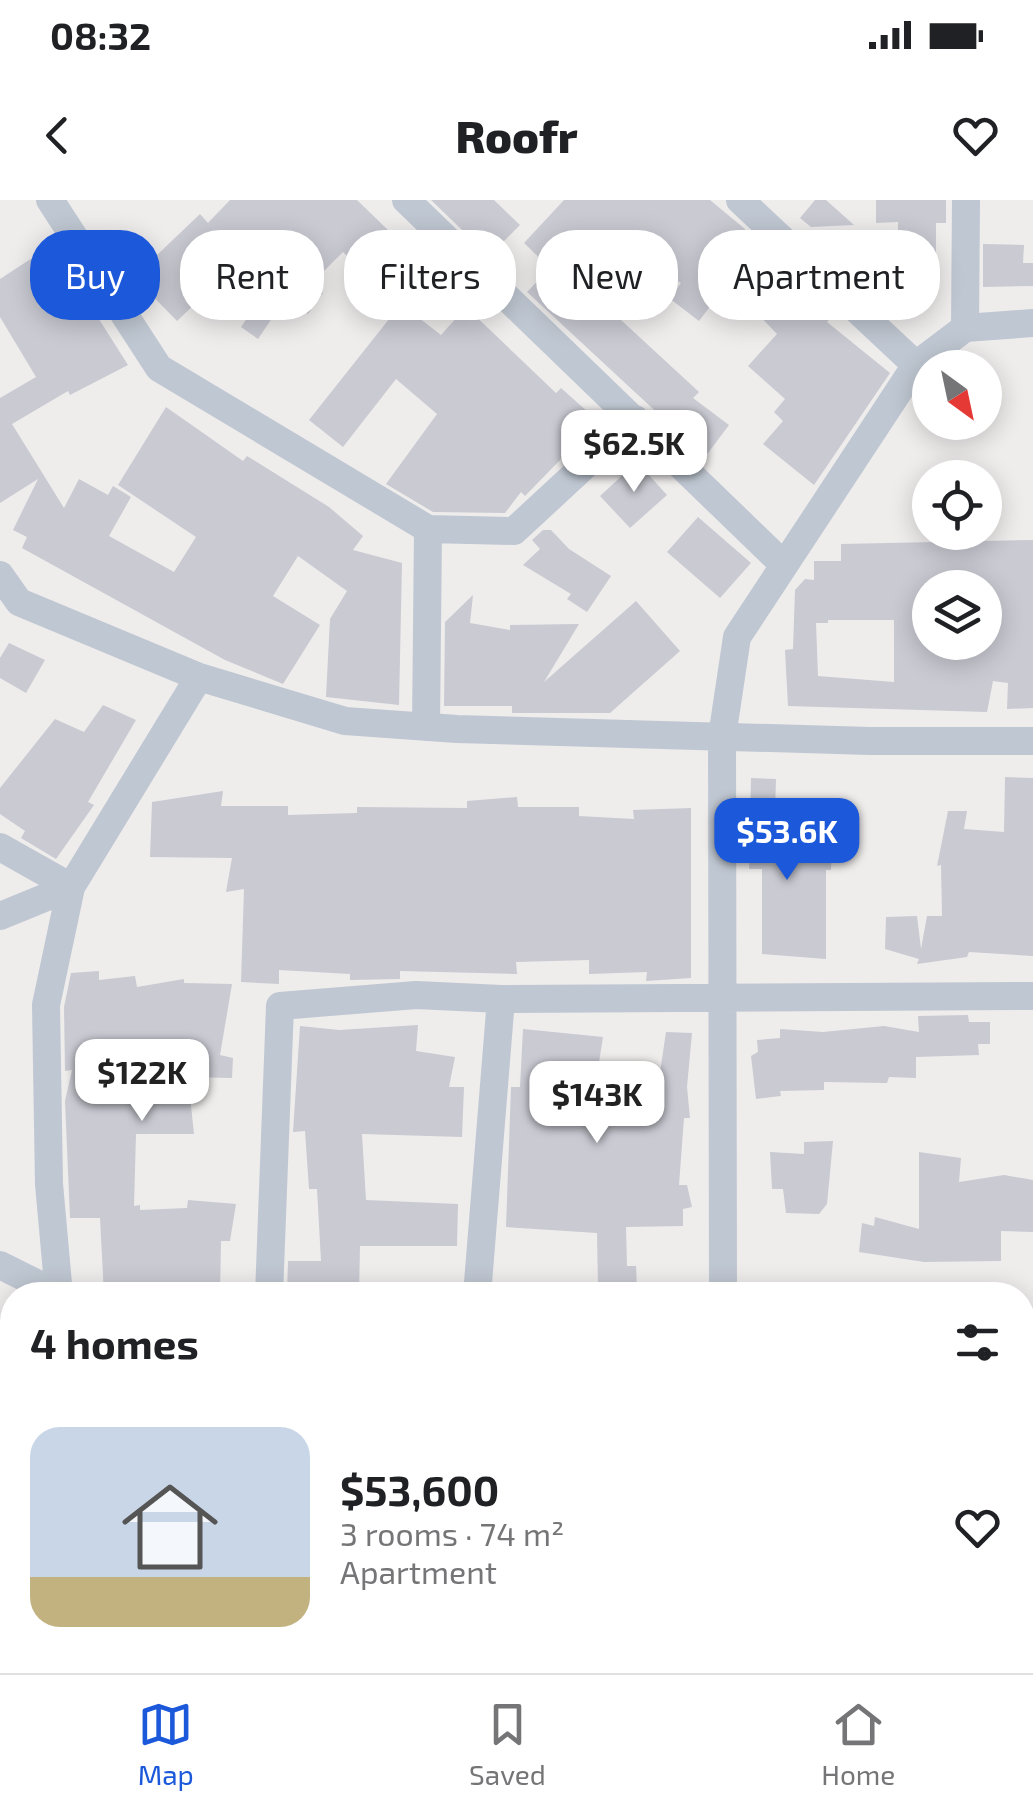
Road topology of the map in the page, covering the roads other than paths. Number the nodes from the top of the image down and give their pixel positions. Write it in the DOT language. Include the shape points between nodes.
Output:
graph roads {
  1 [pos="50,200"];
  2 [pos="406,200"];
  3 [pos="740,200"];
  4 [pos="966,200"];
  5 [pos="1033,323"];
  6 [pos="965,328"];
  7 [pos="936,350"];
  8 [pos="912,361"];
  9 [pos="912,371"];
  10 [pos="635,419"];
  11 [pos="428,529"];
  12 [pos="784,565"];
  13 [pos="0,575"];
  14 [pos="200,677"];
  15 [pos="426,727"];
  16 [pos="722,737"];
  17 [pos="1033,740"];
  18 [pos="0,846"];
  19 [pos="72,887"];
  20 [pos="0,916"];
  21 [pos="724,996"];
  22 [pos="1033,996"];
  23 [pos="501,999"];
  24 [pos="0,1265"];
  25 [pos="34,1282"];
  26 [pos="59,1282"];
  27 [pos="269,1282"];
  28 [pos="478,1282"];
  29 [pos="723,1282"];
  1 -- 11 [label="street" via="159,368"];
  2 -- 10 [label="street"];
  3 -- 8 [label="street"];
  4 -- 6 [label="street"];
  5 -- 6 [label="street"];
  6 -- 7 [label="street"];
  9 -- 12 [label="street"];
  10 -- 11 [label="street" via="514,532"];
  10 -- 12 [label="street"];
  11 -- 15 [label="street"];
  12 -- 16 [label="street" via="737,637"];
  13 -- 14 [label="street" via="19,602"];
  14 -- 15 [label="street" via="345,721"];
  14 -- 19 [label="street"];
  15 -- 16 [label="street"];
  16 -- 17 [label="street"];
  16 -- 21 [label="street"];
  18 -- 19 [label="street"];
  19 -- 20 [label="street"];
  19 -- 26 [label="street" via="46,1005 49,1184"];
  21 -- 22 [label="street"];
  21 -- 23 [label="street"];
  21 -- 29 [label="street"];
  23 -- 27 [label="street" via="416,995 280,1006"];
  23 -- 28 [label="street"];
  24 -- 25 [label="street"];
}
